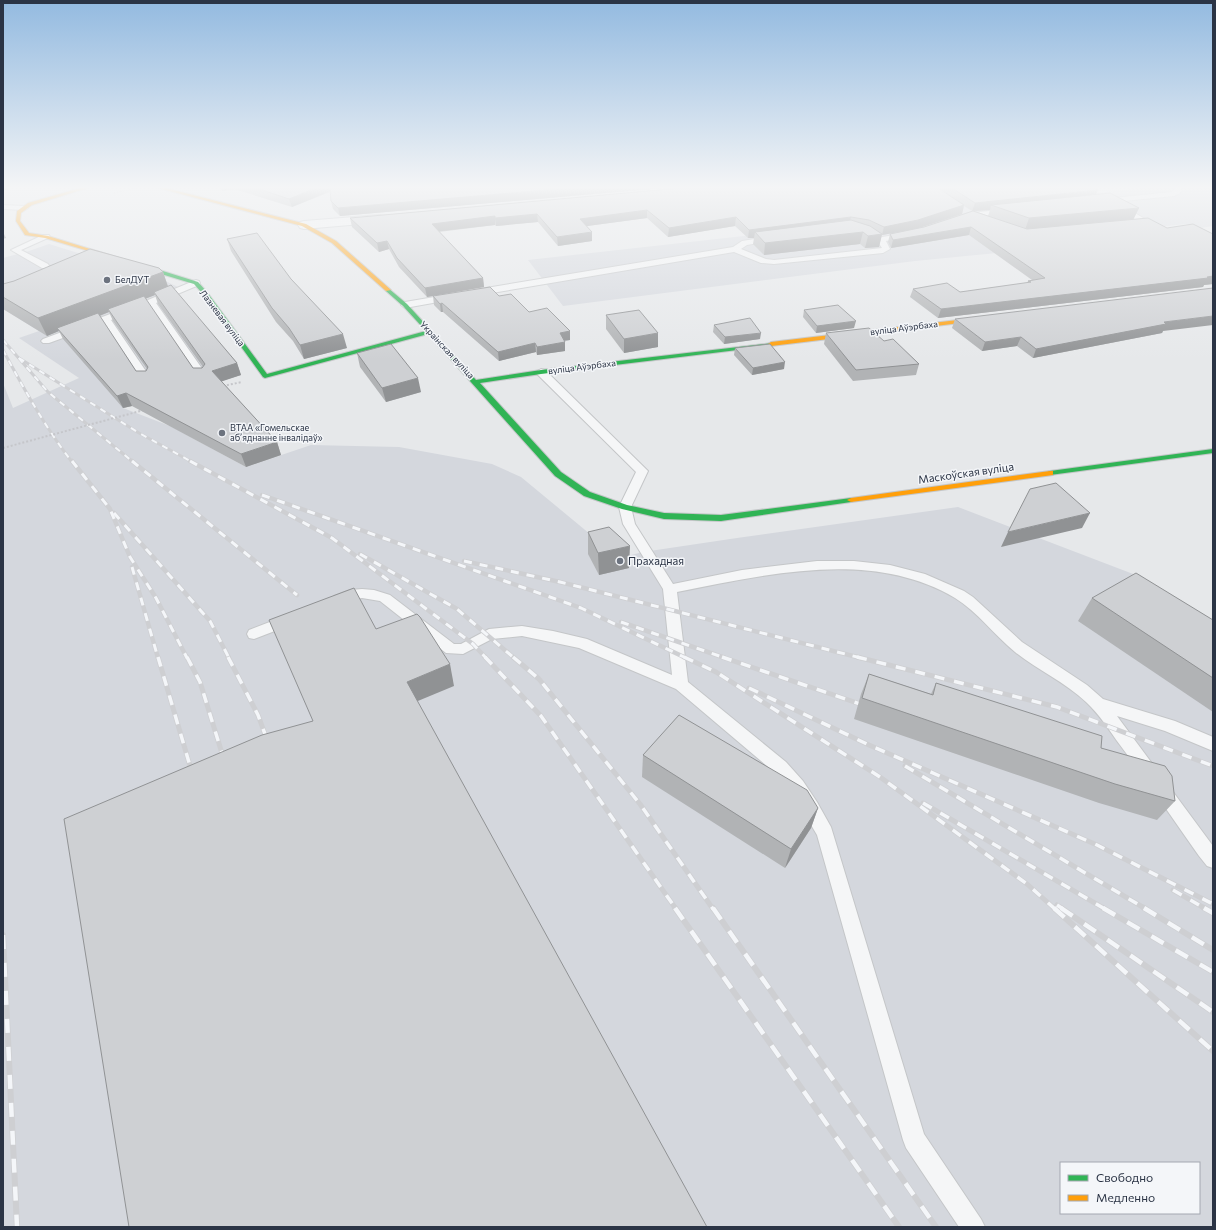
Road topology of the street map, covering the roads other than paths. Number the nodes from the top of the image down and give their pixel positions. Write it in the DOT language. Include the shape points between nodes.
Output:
graph roads {
  1 [pos="26,245"];
  2 [pos="73,245"];
  3 [pos="338,245"];
  4 [pos="740,245"];
  5 [pos="884,245"];
  6 [pos="735,250"];
  7 [pos="45,266"];
  8 [pos="196,283"];
  9 [pos="151,302"];
  10 [pos="405,305"];
  11 [pos="992,318"];
  12 [pos="106,319"];
  13 [pos="430,332"];
  14 [pos="46,341"];
  15 [pos="541,372"];
  16 [pos="203,377"];
  17 [pos="147,380"];
  18 [pos="476,382"];
  19 [pos="1213,451"];
  20 [pos="625,507"];
  21 [pos="721,518"];
  22 [pos="670,589"];
  23 [pos="324,605"];
  24 [pos="303,613"];
  25 [pos="254,634"];
  26 [pos="681,685"];
  27 [pos="1098,704"];
  28 [pos="1213,744"];
  29 [pos="1213,860"];
  30 [pos="973,1227"];
  1 -- 7 [label="lane" via="15,250"];
  2 -- 8 [label="street, Лазневая вуліца"];
  3 -- 10 [label="street, Украінская вуліца"];
  4 -- 6 [label="lane"];
  5 -- 6 [label="lane" via="885,250 774,262"];
  6 -- 10 [label="lane"];
  8 -- 9 [label="lane"];
  8 -- 13 [label="street, Лазневая вуліца" via="265,376"];
  9 -- 12 [label="lane"];
  9 -- 16 [label="lane"];
  10 -- 13 [label="street, Украінская вуліца"];
  11 -- 15 [label="street, вуліца Аўэрбаха"];
  12 -- 14 [label="lane"];
  12 -- 17 [label="lane"];
  13 -- 18 [label="street, Украінская вуліца"];
  15 -- 18 [label="street, вуліца Аўэрбаха"];
  15 -- 20 [label="lane" via="642,471"];
  18 -- 20 [label="street, Украінская вуліца" via="558,474 587,494"];
  19 -- 21 [label="street, Маскоўская вуліца"];
  20 -- 21 [label="street, Украінская вуліца" via="664,516"];
  20 -- 22 [label="lane" via="629,524"];
  22 -- 26 [label="lane"];
  22 -- 27 [label="lane" via="794,566 832,564 893,570 927,579 960,595 1024,652"];
  23 -- 26 [label="lane" via="346,596 375,594 385,598 451,649 463,649 488,634 522,631 538,633 582,643"];
  24 -- 25 [label="lane"];
  26 -- 30 [label="lane" via="780,767 812,807 825,833 914,1140"];
  27 -- 28 [label="lane" via="1169,726"];
  27 -- 29 [label="lane" via="1144,763"];
}
